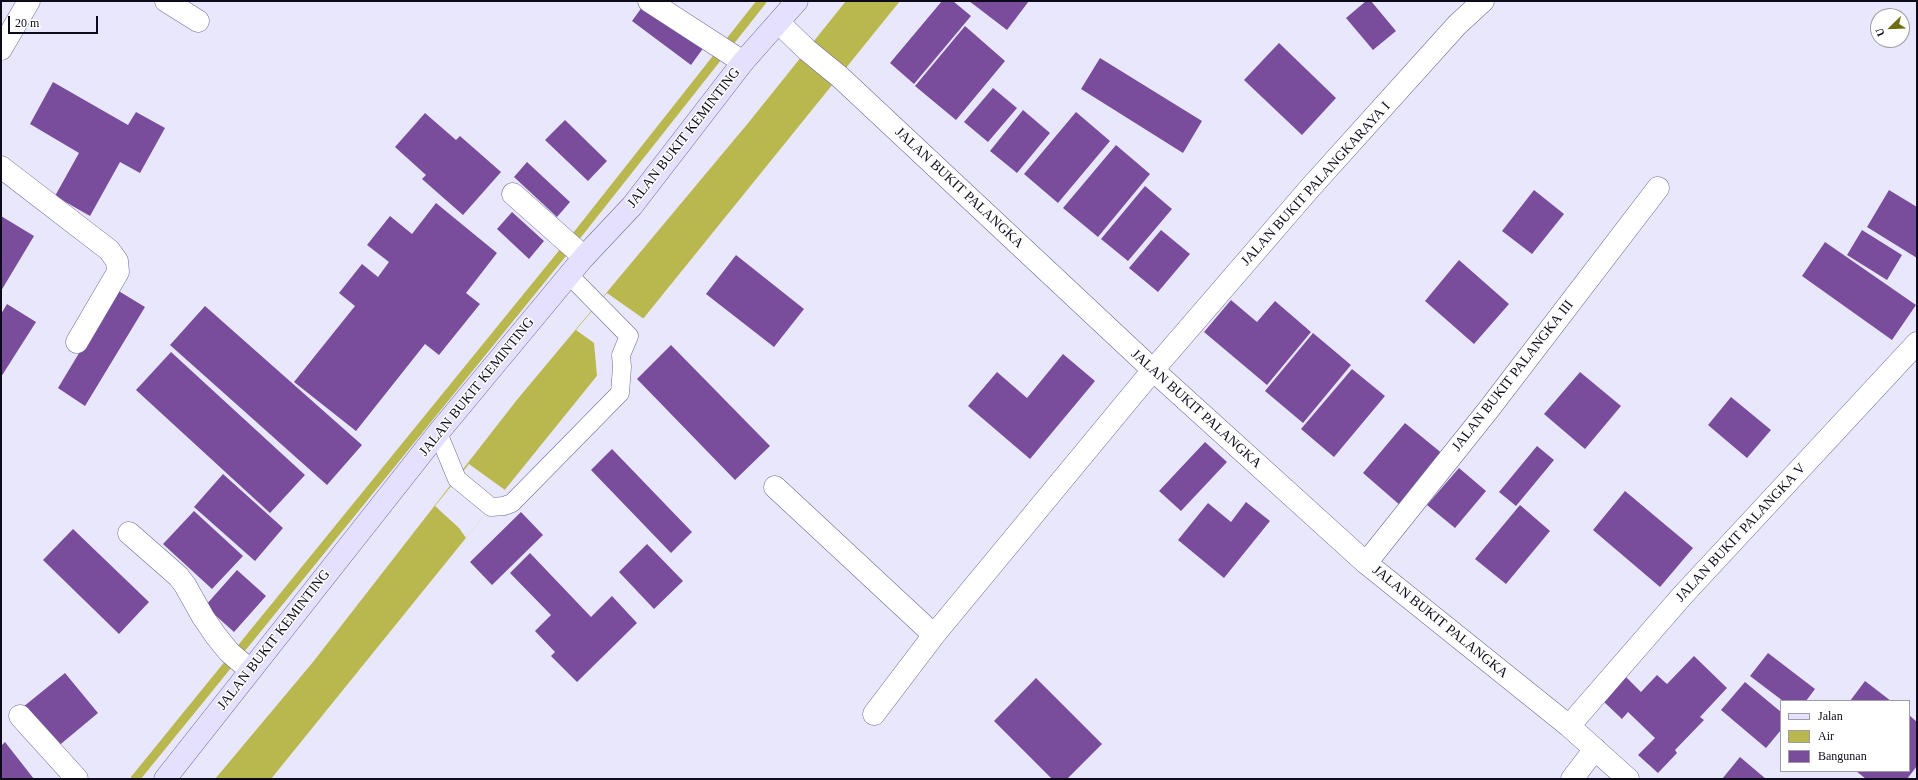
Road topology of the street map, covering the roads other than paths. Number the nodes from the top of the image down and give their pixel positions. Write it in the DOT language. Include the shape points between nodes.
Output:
graph roads {
  1 [pos="29,1"];
  2 [pos="166,1"];
  3 [pos="649,1"];
  4 [pos="796,1"];
  5 [pos="1483,1"];
  6 [pos="198,22"];
  7 [pos="778,23"];
  8 [pos="1,49"];
  9 [pos="743,62"];
  10 [pos="1,167"];
  11 [pos="1658,188"];
  12 [pos="513,194"];
  13 [pos="584,257"];
  14 [pos="569,275"];
  15 [pos="76,342"];
  16 [pos="1917,343"];
  17 [pos="1153,370"];
  18 [pos="438,433"];
  19 [pos="775,487"];
  20 [pos="129,533"];
  21 [pos="1366,564"];
  22 [pos="934,635"];
  23 [pos="250,670"];
  24 [pos="874,714"];
  25 [pos="20,716"];
  26 [pos="1569,726"];
  27 [pos="1595,749"];
  28 [pos="77,779"];
  29 [pos="165,779"];
  30 [pos="1572,779"];
  31 [pos="1628,779"];
  1 -- 8 [label="street"];
  2 -- 6 [label="street"];
  3 -- 9 [label="street"];
  4 -- 7 [label="main road, JALAN BUKIT KEMINTING"];
  5 -- 17 [label="street, JALAN BUKIT PALANGKARAYA I" via="1457,25 1310,188"];
  7 -- 9 [label="main road, JALAN BUKIT KEMINTING"];
  7 -- 17 [label="street, JALAN BUKIT PALANGKA" via="840,76"];
  9 -- 13 [label="main road, JALAN BUKIT KEMINTING" via="632,206"];
  10 -- 15 [label="street" via="109,250 117,262 118,272"];
  11 -- 21 [label="street, JALAN BUKIT PALANGKA III" via="1489,409"];
  12 -- 13 [label="street"];
  13 -- 14 [label="main road, JALAN BUKIT KEMINTING"];
  14 -- 18 [label="main road, JALAN BUKIT KEMINTING"];
  14 -- 18 [label="lane" via="629,336 621,355 620,393 512,502 504,506 491,508 457,479"];
  16 -- 26 [label="street, JALAN BUKIT PALANGKA V" via="1682,596"];
  17 -- 21 [label="street, JALAN BUKIT PALANGKA"];
  17 -- 22 [label="street, JALAN BUKIT PALANGKARAYA I"];
  18 -- 23 [label="main road, JALAN BUKIT KEMINTING"];
  19 -- 22 [label="street"];
  20 -- 23 [label="street" via="186,585 216,636 229,652"];
  21 -- 26 [label="street, JALAN BUKIT PALANGKA"];
  22 -- 24 [label="street, JALAN BUKIT PALANGKARAYA I"];
  23 -- 29 [label="main road, JALAN BUKIT KEMINTING"];
  25 -- 28 [label="street"];
  26 -- 27 [label="street, JALAN BUKIT PALANGKA"];
  27 -- 30 [label="street"];
  27 -- 31 [label="street, JALAN BUKIT PALANGKA"];
}
